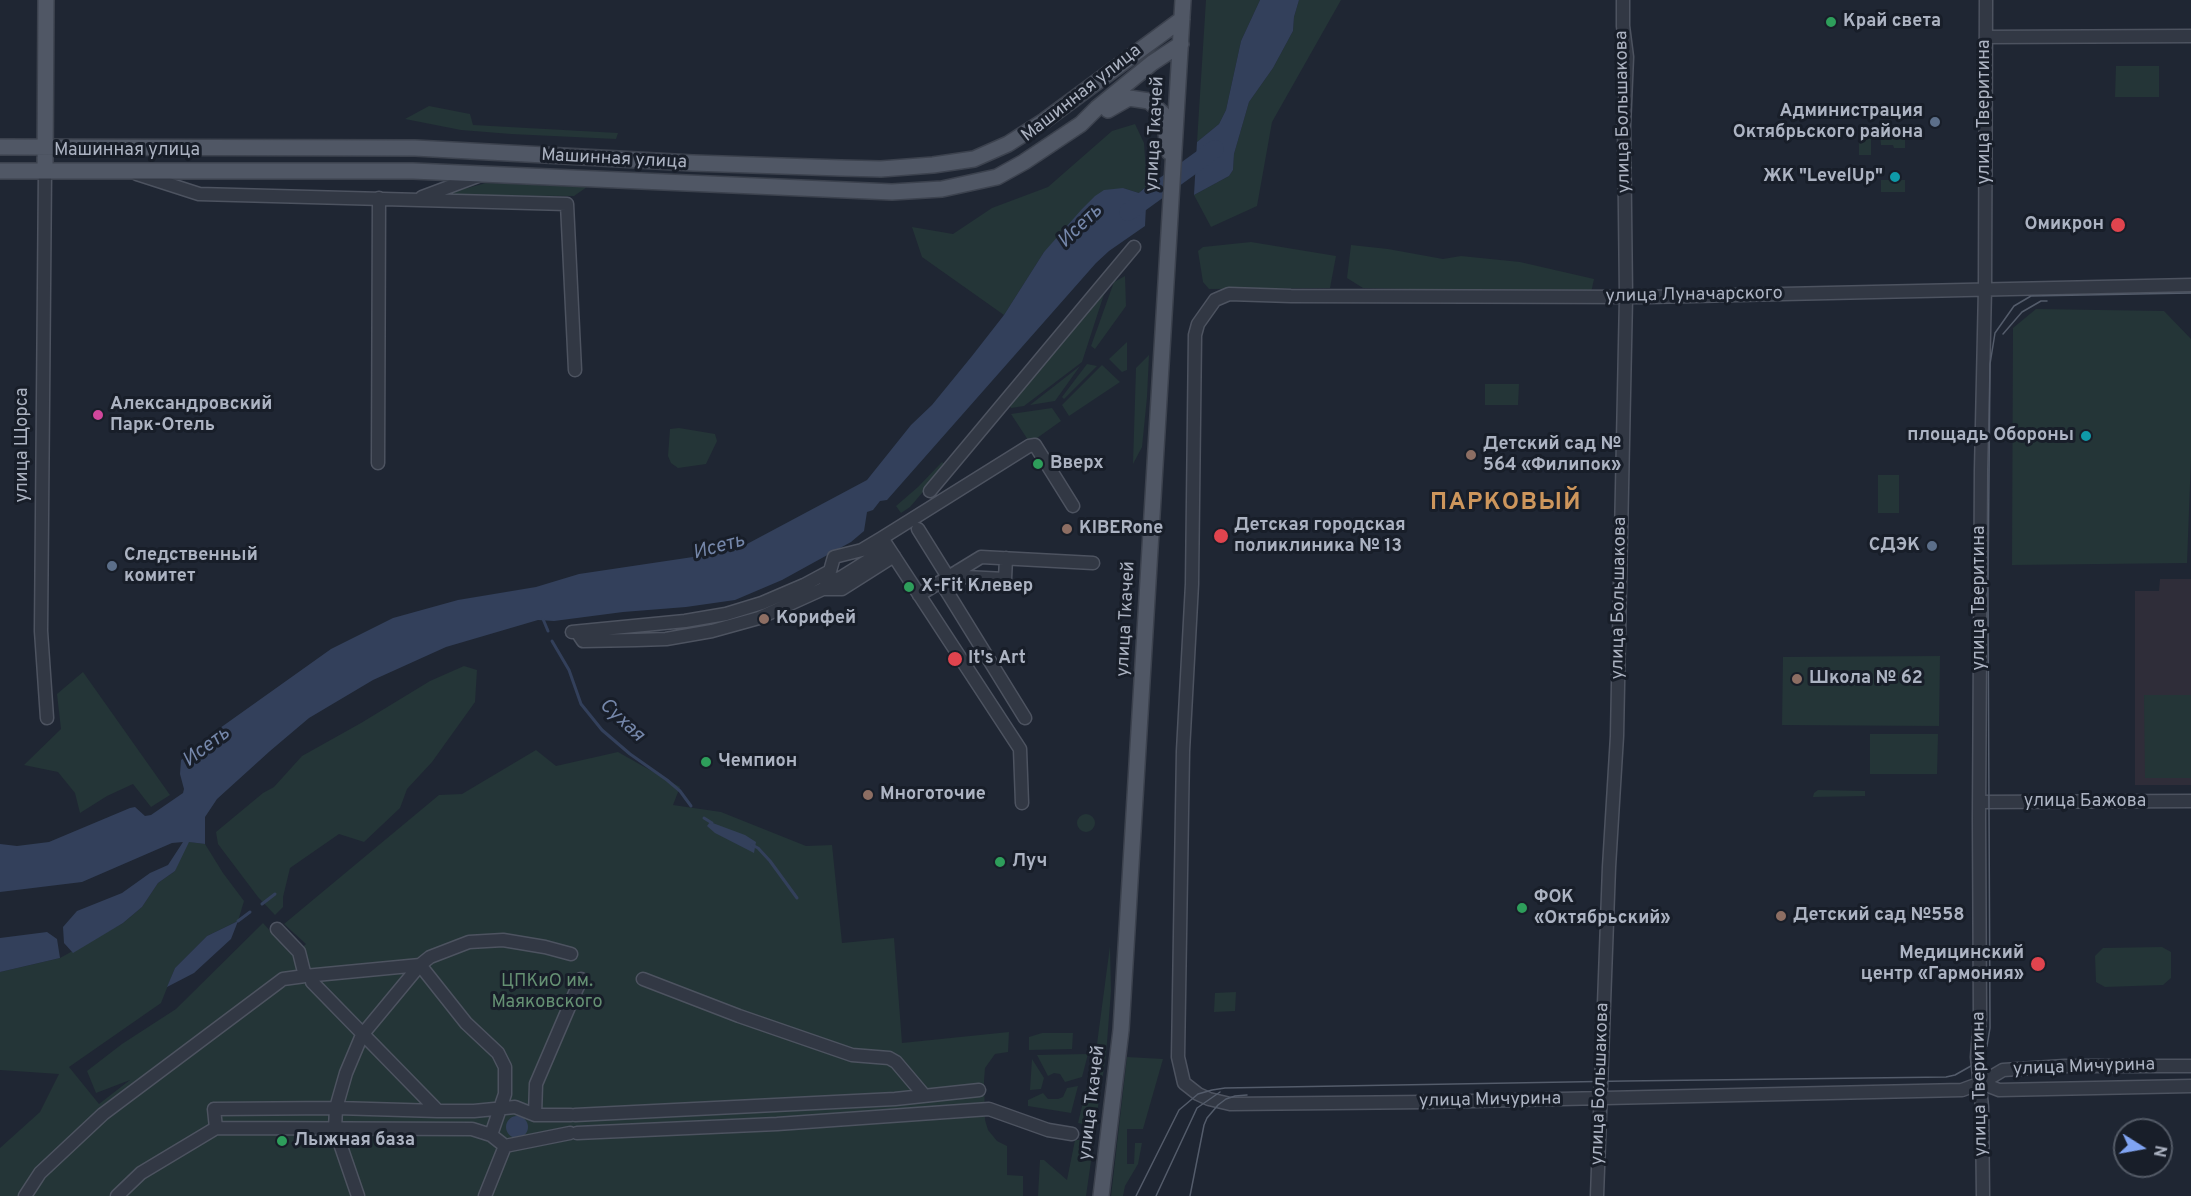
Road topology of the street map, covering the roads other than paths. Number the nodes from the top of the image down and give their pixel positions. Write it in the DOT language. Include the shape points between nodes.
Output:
graph roads {
  1 [pos="46,0"];
  2 [pos="1183,0"];
  3 [pos="1623,0"];
  4 [pos="1986,0"];
  5 [pos="1182,19"];
  6 [pos="2191,36"];
  7 [pos="1986,37"];
  8 [pos="1181,44"];
  9 [pos="1081,124"];
  10 [pos="1170,124"];
  11 [pos="45,146"];
  12 [pos="0,147"];
  13 [pos="0,171"];
  14 [pos="45,171"];
  15 [pos="127,171"];
  16 [pos="486,173"];
  17 [pos="379,198"];
  18 [pos="415,200"];
  19 [pos="1134,247"];
  20 [pos="2191,285"];
  21 [pos="1985,288"];
  22 [pos="1626,297"];
  23 [pos="575,370"];
  24 [pos="378,463"];
  25 [pos="930,491"];
  26 [pos="1073,506"];
  27 [pos="918,529"];
  28 [pos="888,547"];
  29 [pos="1006,558"];
  30 [pos="1093,563"];
  31 [pos="949,577"];
  32 [pos="919,596"];
  33 [pos="47,718"];
  34 [pos="1025,718"];
  35 [pos="2191,801"];
  36 [pos="1979,802"];
  37 [pos="1022,803"];
  38 [pos="277,929"];
  39 [pos="571,954"];
  40 [pos="420,965"];
  41 [pos="309,979"];
  42 [pos="581,979"];
  43 [pos="643,979"];
  44 [pos="362,1035"];
  45 [pos="2191,1066"];
  46 [pos="1184,1083"];
  47 [pos="1981,1083"];
  48 [pos="2191,1086"];
  49 [pos="979,1090"];
  50 [pos="924,1095"];
  51 [pos="1600,1098"];
  52 [pos="336,1108"];
  53 [pos="501,1109"];
  54 [pos="438,1111"];
  55 [pos="535,1115"];
  56 [pos="216,1128"];
  57 [pos="335,1129"];
  58 [pos="1072,1134"];
  59 [pos="491,1135"];
  60 [pos="505,1146"];
  61 [pos="25,1196"];
  62 [pos="117,1196"];
  63 [pos="358,1196"];
  64 [pos="485,1196"];
  65 [pos="1101,1196"];
  66 [pos="1596,1196"];
  67 [pos="1983,1196"];
  1 -- 11 [label="main road"];
  2 -- 5 [label="main road, улица Ткачей"];
  3 -- 22 [label="street, улица Большакова" via="1627,57"];
  4 -- 7 [label="street, улица Тверитина"];
  5 -- 8 [label="main road, улица Ткачей"];
  5 -- 11 [label="main road, Машинная улица" via="1008,144 974,159 933,165 881,169 693,163 415,148"];
  6 -- 7 [label="street"];
  7 -- 21 [label="street, улица Тверитина"];
  8 -- 9 [label="main road, Машинная улица" via="1152,63"];
  8 -- 10 [label="main road, улица Ткачей"];
  9 -- 10 [label="main road" via="1094,122 1122,100 1137,98 1149,101"];
  9 -- 16 [label="main road, Машинная улица" via="997,177 942,189 892,192"];
  10 -- 65 [label="main road, улица Ткачей" via="1173,172 1169,246 1121,1030"];
  11 -- 12 [label="main road, Машинная улица"];
  11 -- 14 [label="main road"];
  13 -- 14 [label="main road, Машинная улица"];
  14 -- 15 [label="main road, Машинная улица"];
  14 -- 33 [label="street, улица Щорса" via="41,631"];
  15 -- 16 [label="main road, Машинная улица"];
  15 -- 17 [label="street" via="199,194"];
  16 -- 18 [label="street"];
  17 -- 18 [label="street"];
  17 -- 24 [label="street"];
  18 -- 23 [label="street" via="567,204"];
  19 -- 25 [label="street"];
  20 -- 21 [label="street, улица Луначарского"];
  21 -- 22 [label="street, улица Луначарского"];
  21 -- 36 [label="street, улица Тверитина"];
  22 -- 46 [label="street, улица Луначарского" via="1229,294 1215,300 1204,313 1195,335 1192,584 1182,819 1178,1057"];
  22 -- 51 [label="street, улица Большакова" via="1617,736"];
  26 -- 28 [label="street" via="1035,444"];
  27 -- 31 [label="street"];
  28 -- 28 [label="street" via="834,557 830,571 804,585 726,614 576,633 583,641 666,639 712,631 759,618 824,589 842,589"];
  28 -- 32 [label="street"];
  29 -- 30 [label="street"];
  29 -- 31 [label="street" via="981,557"];
  29 -- 31 [label="street" via="1005,579"];
  31 -- 32 [label="street"];
  31 -- 34 [label="street"];
  32 -- 37 [label="street" via="1020,749"];
  35 -- 36 [label="street, улица Бажова"];
  36 -- 47 [label="street, улица Тверитина" via="1977,1057"];
  38 -- 41 [label="street" via="298,952"];
  39 -- 40 [label="street" via="503,940 470,942 430,957"];
  40 -- 41 [label="street"];
  40 -- 44 [label="street"];
  40 -- 53 [label="street" via="466,1023 498,1053 505,1067"];
  41 -- 44 [label="street"];
  41 -- 61 [label="street" via="283,980 103,1114 40,1173"];
  42 -- 55 [label="street" via="536,1084"];
  43 -- 50 [label="street" via="852,1055 889,1058"];
  44 -- 52 [label="street"];
  44 -- 54 [label="street"];
  45 -- 47 [label="street, улица Мичурина" via="2065,1066 1998,1072"];
  46 -- 51 [label="street, улица Мичурина" via="1198,1094 1230,1104"];
  47 -- 48 [label="street, улица Мичурина" via="1999,1090"];
  47 -- 51 [label="street, улица Мичурина" via="1962,1090"];
  47 -- 67 [label="street, улица Тверитина"];
  49 -- 50 [label="street"];
  50 -- 55 [label="street"];
  51 -- 66 [label="street, улица Большакова"];
  52 -- 54 [label="street"];
  52 -- 56 [label="street" via="214,1109"];
  52 -- 57 [label="street"];
  53 -- 54 [label="street"];
  53 -- 55 [label="street" via="515,1107"];
  53 -- 59 [label="street"];
  56 -- 57 [label="street"];
  56 -- 62 [label="street" via="141,1173"];
  57 -- 59 [label="street" via="472,1129"];
  57 -- 63 [label="street"];
  58 -- 60 [label="street" via="1048,1130 989,1109 573,1133"];
  59 -- 60 [label="street"];
  60 -- 64 [label="street"];
}
